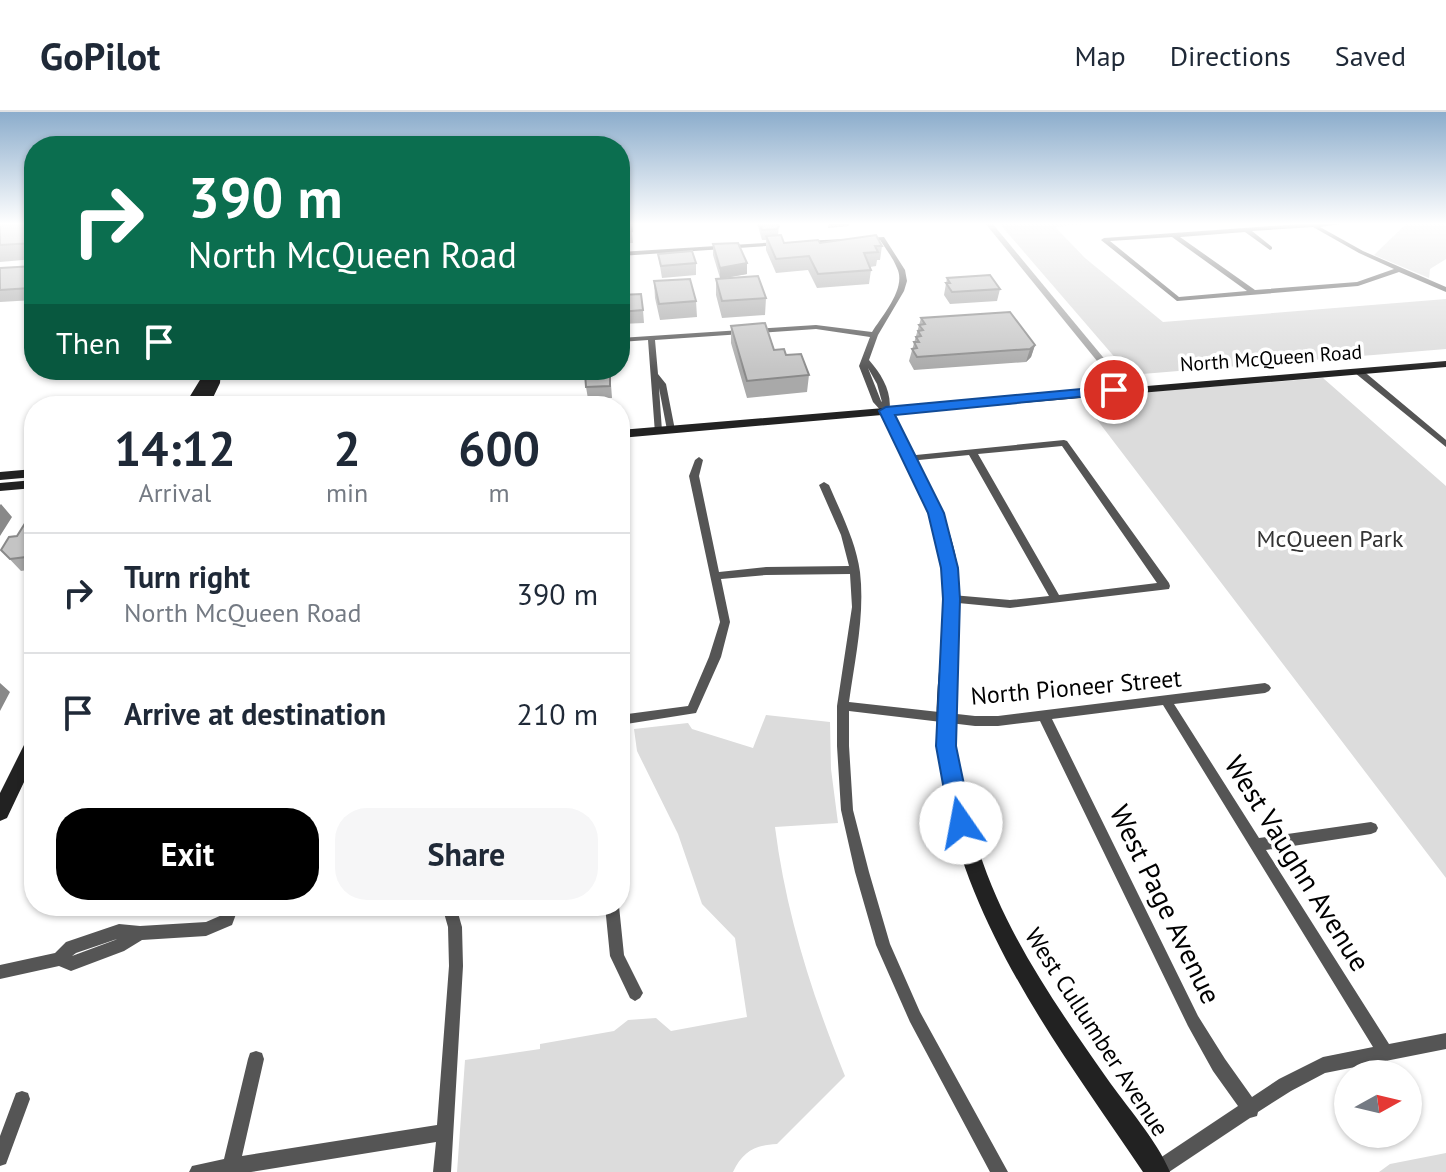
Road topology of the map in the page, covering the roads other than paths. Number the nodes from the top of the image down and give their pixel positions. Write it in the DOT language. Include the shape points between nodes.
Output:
graph roads {
  1 [pos="902,272"];
  2 [pos="1144,272"];
  3 [pos="1225,272"];
  4 [pos="1390,272"];
  5 [pos="1408,272"];
  6 [pos="1446,290"];
  7 [pos="1254,293"];
  8 [pos="874,335"];
  9 [pos="651,338"];
  10 [pos="630,339"];
  11 [pos="1446,354"];
  12 [pos="1446,364"];
  13 [pos="1283,367"];
  14 [pos="1358,371"];
  15 [pos="1293,377"];
  16 [pos="1124,384"];
  17 [pos="884,405"];
  18 [pos="630,424"];
  19 [pos="664,425"];
  20 [pos="630,432"];
  21 [pos="1446,444"];
  22 [pos="972,452"];
  23 [pos="909,458"];
  24 [pos="699,460"];
  25 [pos="24,474"];
  26 [pos="0,476"];
  27 [pos="24,485"];
  28 [pos="824,485"];
  29 [pos="0,487"];
  30 [pos="855,570"];
  31 [pos="716,576"];
  32 [pos="952,599"];
  33 [pos="1056,599"];
  34 [pos="1265,688"];
  35 [pos="1166,701"];
  36 [pos="843,706"];
  37 [pos="1044,716"];
  38 [pos="945,718"];
  39 [pos="630,719"];
  40 [pos="24,763"];
  41 [pos="0,812"];
  42 [pos="1371,828"];
  43 [pos="1257,845"];
  44 [pos="225,916"];
  45 [pos="452,916"];
  46 [pos="613,916"];
  47 [pos="0,972"];
  48 [pos="635,993"];
  49 [pos="1446,1041"];
  50 [pos="1386,1053"];
  51 [pos="256,1059"];
  52 [pos="22,1099"];
  53 [pos="1251,1110"];
  54 [pos="445,1132"];
  55 [pos="0,1158"];
  56 [pos="231,1166"];
  57 [pos="1158,1171"];
  58 [pos="198,1172"];
  59 [pos="442,1172"];
  60 [pos="999,1172"];
  1 -- 8 [label="street" via="901,292"];
  2 -- 7 [label="street" via="1177,299"];
  3 -- 7 [label="street"];
  4 -- 7 [label="street" via="1358,284"];
  5 -- 6 [label="street"];
  8 -- 9 [label="street" via="816,327"];
  8 -- 17 [label="street" via="863,373"];
  9 -- 10 [label="street"];
  9 -- 19 [label="street" via="653,392"];
  11 -- 13 [label="main road, North McQueen Road"];
  12 -- 14 [label="main road, North McQueen Road"];
  13 -- 15 [label="main road"];
  13 -- 16 [label="main road, North McQueen Road"];
  14 -- 15 [label="main road, North McQueen Road"];
  14 -- 21 [label="street"];
  15 -- 16 [label="main road, North McQueen Road"];
  16 -- 17 [label="main road, North McQueen Road"];
  17 -- 19 [label="main road, North McQueen Road"];
  17 -- 23 [label="main road, West Cullumber Avenue"];
  18 -- 19 [label="main road, North McQueen Road"];
  19 -- 20 [label="main road, North McQueen Road"];
  22 -- 23 [label="street"];
  22 -- 33 [label="street"];
  22 -- 33 [label="street" via="1064,443 1165,586"];
  23 -- 32 [label="main road, West Cullumber Avenue" via="942,529"];
  24 -- 31 [label="street" via="694,476"];
  25 -- 26 [label="main road"];
  27 -- 29 [label="main road"];
  28 -- 30 [label="street"];
  30 -- 31 [label="street"];
  30 -- 36 [label="street" via="857,607"];
  31 -- 39 [label="street" via="725,622 692,710"];
  32 -- 33 [label="street" via="1010,604"];
  32 -- 38 [label="main road, West Cullumber Avenue"];
  34 -- 35 [label="street, North Pioneer Street"];
  35 -- 37 [label="street, North Pioneer Street"];
  35 -- 43 [label="street, West Vaughn Avenue"];
  36 -- 38 [label="street, North Pioneer Street"];
  36 -- 60 [label="street" via="847,810 883,945 915,1017"];
  37 -- 38 [label="street, North Pioneer Street" via="998,721"];
  37 -- 53 [label="street, West Page Avenue" via="1193,1021"];
  38 -- 57 [label="main road, West Cullumber Avenue" via="963,829 996,914 1030,981"];
  40 -- 41 [label="main road"];
  42 -- 43 [label="street"];
  43 -- 50 [label="street, West Vaughn Avenue"];
  44 -- 47 [label="street" via="206,929 140,933 108,942 71,964 59,959"];
  45 -- 54 [label="street" via="456,966"];
  46 -- 48 [label="street" via="617,956"];
  49 -- 50 [label="street"];
  50 -- 53 [label="street" via="1323,1065"];
  51 -- 56 [label="street"];
  52 -- 55 [label="street"];
  53 -- 57 [label="street"];
  54 -- 56 [label="street"];
  54 -- 59 [label="street"];
  56 -- 58 [label="street"];
}
